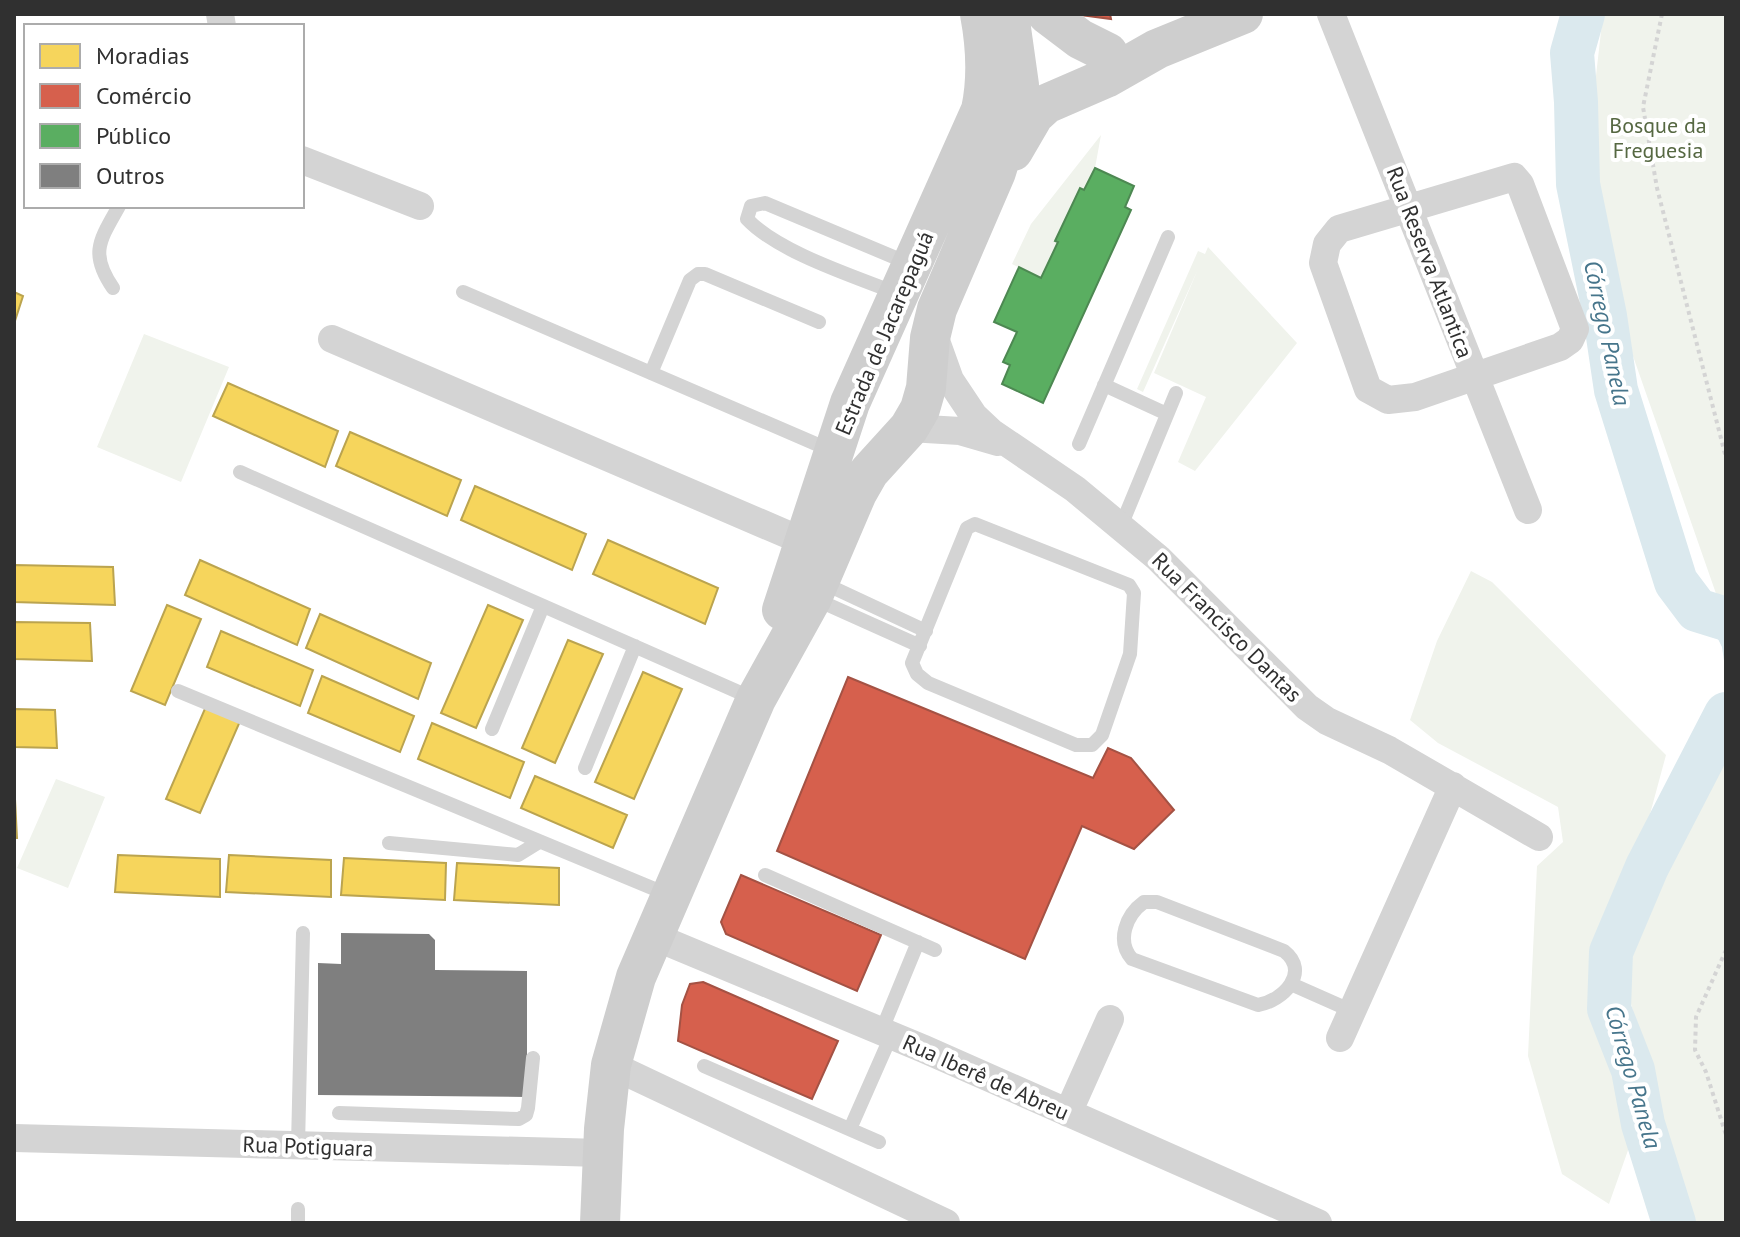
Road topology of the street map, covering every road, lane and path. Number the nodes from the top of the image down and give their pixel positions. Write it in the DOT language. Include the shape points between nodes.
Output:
graph roads {
  1 [pos="980,14"];
  2 [pos="1009,14"];
  3 [pos="1047,14"];
  4 [pos="1243,14"];
  5 [pos="1331,14"];
  6 [pos="1662,14"];
  7 [pos="1157,49"];
  8 [pos="1108,53"];
  9 [pos="1019,85"];
  10 [pos="975,127"];
  11 [pos="304,161"];
  12 [pos="996,172"];
  13 [pos="420,206"];
  14 [pos="1409,206"];
  15 [pos="118,208"];
  16 [pos="1168,237"];
  17 [pos="905,279"];
  18 [pos="113,288"];
  19 [pos="463,292"];
  20 [pos="819,322"];
  21 [pos="933,324"];
  22 [pos="332,339"];
  23 [pos="651,373"];
  24 [pos="1474,378"];
  25 [pos="1104,385"];
  26 [pos="1176,393"];
  27 [pos="1167,414"];
  28 [pos="909,428"];
  29 [pos="1079,444"];
  30 [pos="1010,446"];
  31 [pos="834,452"];
  32 [pos="1726,458"];
  33 [pos="240,472"];
  34 [pos="1528,510"];
  35 [pos="1121,526"];
  36 [pos="805,542"];
  37 [pos="816,590"];
  38 [pos="543,606"];
  39 [pos="926,631"];
  40 [pos="635,646"];
  41 [pos="920,646"];
  42 [pos="178,691"];
  43 [pos="756,699"];
  44 [pos="492,729"];
  45 [pos="585,768"];
  46 [pos="1453,786"];
  47 [pos="1539,837"];
  48 [pos="539,842"];
  49 [pos="389,843"];
  50 [pos="765,875"];
  51 [pos="670,895"];
  52 [pos="303,933"];
  53 [pos="653,936"];
  54 [pos="918,942"];
  55 [pos="935,950"];
  56 [pos="1726,950"];
  57 [pos="1291,984"];
  58 [pos="1352,1011"];
  59 [pos="1110,1019"];
  60 [pos="886,1034"];
  61 [pos="1340,1038"];
  62 [pos="533,1058"];
  63 [pos="611,1065"];
  64 [pos="704,1066"];
  65 [pos="339,1113"];
  66 [pos="1068,1113"];
  67 [pos="431,1116"];
  68 [pos="850,1129"];
  69 [pos="1726,1135"];
  70 [pos="14,1138"];
  71 [pos="879,1142"];
  72 [pos="298,1145"];
  73 [pos="430,1149"];
  74 [pos="602,1153"];
  75 [pos="600,1223"];
  76 [pos="946,1223"];
  77 [pos="1318,1223"];
  1 -- 10 [label="main road, Estrada de Jacarepaguá" via="986,78"];
  2 -- 9 [label="main road, Estrada de Jacarepaguá"];
  3 -- 8 [label="main road"];
  4 -- 7 [label="main road"];
  5 -- 14 [label="street, Rua Reserva Atlantica"];
  6 -- 32 [label="path" via="1643,107 1657,188"];
  7 -- 8 [label="main road"];
  7 -- 12 [label="main road" via="1046,104"];
  8 -- 9 [label="main road"];
  9 -- 10 [label="main road" via="994,99"];
  9 -- 12 [label="main road, Estrada de Jacarepaguá"];
  10 -- 17 [label="main road, Estrada de Jacarepaguá"];
  11 -- 13 [label="street"];
  12 -- 21 [label="main road, Estrada de Jacarepaguá"];
  14 -- 24 [label="street, Rua Reserva Atlantica"];
  14 -- 24 [label="street" via="1339,229 1327,244 1323,263 1368,389 1388,400 1401,399"];
  14 -- 24 [label="street" via="1514,177 1575,329 1560,347"];
  15 -- 18 [label="lane" via="98,257"];
  16 -- 25 [label="lane"];
  17 -- 17 [label="lane" via="765,203 751,206 747,219 759,232 817,260"];
  17 -- 28 [label="main road" via="897,333 870,399 884,423"];
  17 -- 31 [label="main road, Estrada de Jacarepaguá"];
  19 -- 23 [label="lane"];
  20 -- 23 [label="lane" via="698,274 690,280"];
  21 -- 28 [label="main road, Estrada de Jacarepaguá" via="924,397"];
  21 -- 30 [label="street, Rua Francisco Dantas" via="942,362 960,398"];
  22 -- 36 [label="street"];
  23 -- 31 [label="lane"];
  24 -- 34 [label="street, Rua Reserva Atlantica"];
  25 -- 27 [label="lane"];
  25 -- 29 [label="lane"];
  26 -- 27 [label="lane"];
  27 -- 35 [label="lane"];
  28 -- 30 [label="street, Rua Francisco Dantas" via="960,431"];
  28 -- 37 [label="main road, Estrada de Jacarepaguá" via="869,472"];
  30 -- 35 [label="street, Rua Francisco Dantas"];
  31 -- 36 [label="main road, Estrada de Jacarepaguá"];
  33 -- 38 [label="lane"];
  35 -- 46 [label="street, Rua Francisco Dantas" via="1307,707"];
  36 -- 43 [label="main road, Estrada de Jacarepaguá"];
  37 -- 39 [label="lane"];
  37 -- 41 [label="lane"];
  37 -- 43 [label="main road, Estrada de Jacarepaguá"];
  38 -- 40 [label="lane"];
  38 -- 44 [label="lane"];
  39 -- 41 [label="lane"];
  39 -- 41 [label="lane" via="967,528 975,524 1129,585 1134,593 1130,654 1102,735 1092,745 1076,745 928,683 912,663"];
  40 -- 43 [label="lane"];
  40 -- 45 [label="lane"];
  42 -- 48 [label="lane"];
  43 -- 51 [label="main road, Estrada de Jacarepaguá"];
  46 -- 47 [label="street, Rua Francisco Dantas"];
  46 -- 58 [label="street"];
  48 -- 49 [label="lane" via="518,855"];
  48 -- 51 [label="lane"];
  50 -- 54 [label="lane"];
  51 -- 53 [label="main road, Estrada de Jacarepaguá"];
  52 -- 72 [label="lane"];
  53 -- 60 [label="street, Rua Iberê de Abreu"];
  53 -- 63 [label="main road, Estrada de Jacarepaguá"];
  54 -- 55 [label="lane"];
  54 -- 60 [label="lane"];
  56 -- 69 [label="path" via="1696,1017 1695,1050"];
  57 -- 57 [label="lane" via="1273,1003 1258,1005 1132,959 1122,941 1133,910 1144,902 1157,902 1270,944 1294,959"];
  57 -- 58 [label="lane"];
  58 -- 61 [label="street"];
  59 -- 66 [label="street"];
  60 -- 66 [label="street, Rua Iberê de Abreu"];
  60 -- 68 [label="lane"];
  62 -- 67 [label="lane" via="528,1108 519,1119"];
  63 -- 74 [label="main road, Estrada de Jacarepaguá"];
  63 -- 76 [label="street"];
  64 -- 68 [label="lane"];
  65 -- 67 [label="lane"];
  66 -- 77 [label="street, Rua Iberê de Abreu"];
  67 -- 73 [label="lane"];
  68 -- 71 [label="lane"];
  70 -- 72 [label="street, Rua Potiguara"];
  72 -- 73 [label="street, Rua Potiguara"];
  73 -- 74 [label="street, Rua Potiguara"];
  74 -- 75 [label="main road, Estrada de Jacarepaguá"];
}
